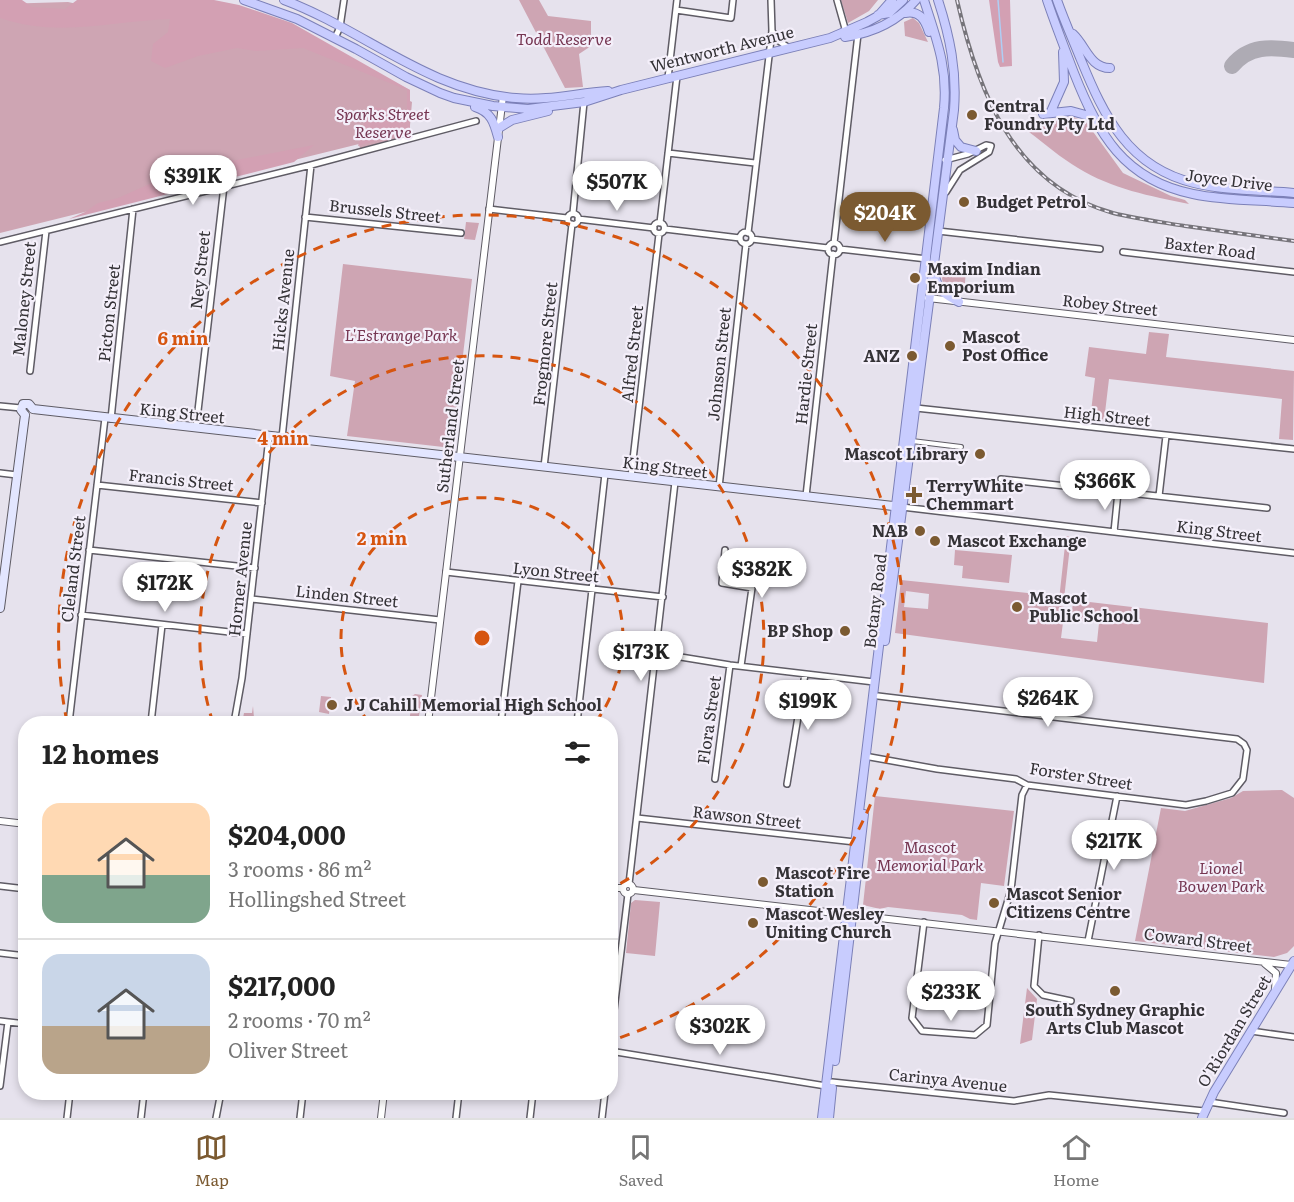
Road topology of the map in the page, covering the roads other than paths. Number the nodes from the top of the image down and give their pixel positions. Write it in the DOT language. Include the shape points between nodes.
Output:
graph roads {
  1 [pos="244,0"];
  2 [pos="284,0"];
  3 [pos="344,0"];
  4 [pos="678,0"];
  5 [pos="733,0"];
  6 [pos="771,0"];
  7 [pos="837,0"];
  8 [pos="892,0"];
  9 [pos="903,0"];
  10 [pos="924,0"];
  11 [pos="930,0"];
  12 [pos="1047,0"];
  13 [pos="1057,0"];
  14 [pos="914,2"];
  15 [pos="939,2"];
  16 [pos="676,10"];
  17 [pos="902,15"];
  18 [pos="878,16"];
  19 [pos="340,27"];
  20 [pos="1069,30"];
  21 [pos="772,31"];
  22 [pos="847,34"];
  23 [pos="858,34"];
  24 [pos="335,38"];
  25 [pos="1062,40"];
  26 [pos="789,48"];
  27 [pos="940,48"];
  28 [pos="769,53"];
  29 [pos="1110,68"];
  30 [pos="672,77"];
  31 [pos="621,90"];
  32 [pos="503,96"];
  33 [pos="454,98"];
  34 [pos="584,102"];
  35 [pos="562,106"];
  36 [pos="502,107"];
  37 [pos="1052,109"];
  38 [pos="1043,114"];
  39 [pos="1093,117"];
  40 [pos="476,121"];
  41 [pos="952,127"];
  42 [pos="498,133"];
  43 [pos="976,151"];
  44 [pos="668,153"];
  45 [pos="947,160"];
  46 [pos="937,162"];
  47 [pos="755,163"];
  48 [pos="310,165"];
  49 [pos="224,186"];
  50 [pos="1294,193"];
  51 [pos="943,197"];
  52 [pos="1294,203"];
  53 [pos="134,209"];
  54 [pos="489,209"];
  55 [pos="573,213"];
  56 [pos="305,216"];
  57 [pos="567,218"];
  58 [pos="578,219"];
  59 [pos="660,223"];
  60 [pos="572,224"];
  61 [pos="654,228"];
  62 [pos="665,229"];
  63 [pos="46,231"];
  64 [pos="938,231"];
  65 [pos="461,233"];
  66 [pos="748,233"];
  67 [pos="659,234"];
  68 [pos="740,238"];
  69 [pos="752,239"];
  70 [pos="0,242"];
  71 [pos="834,243"];
  72 [pos="746,244"];
  73 [pos="828,248"];
  74 [pos="840,249"];
  75 [pos="1100,249"];
  76 [pos="1123,252"];
  77 [pos="833,255"];
  78 [pos="931,260"];
  79 [pos="1294,272"];
  80 [pos="926,298"];
  81 [pos="959,302"];
  82 [pos="1294,340"];
  83 [pos="30,370"];
  84 [pos="0,406"];
  85 [pos="916,408"];
  86 [pos="23,411"];
  87 [pos="108,419"];
  88 [pos="196,429"];
  89 [pos="1166,436"];
  90 [pos="269,437"];
  91 [pos="282,438"];
  92 [pos="912,441"];
  93 [pos="961,447"];
  94 [pos="1294,449"];
  95 [pos="459,458"];
  96 [pos="544,467"];
  97 [pos="0,473"];
  98 [pos="605,474"];
  99 [pos="17,475"];
  100 [pos="631,477"];
  101 [pos="1001,479"];
  102 [pos="675,482"];
  103 [pos="97,484"];
  104 [pos="719,487"];
  105 [pos="1118,492"];
  106 [pos="806,496"];
  107 [pos="1159,496"];
  108 [pos="262,503"];
  109 [pos="899,507"];
  110 [pos="1267,508"];
  111 [pos="1114,532"];
  112 [pos="5,540"];
  113 [pos="89,550"];
  114 [pos="725,550"];
  115 [pos="1294,553"];
  116 [pos="255,568"];
  117 [pos="446,572"];
  118 [pos="518,581"];
  119 [pos="592,589"];
  120 [pos="663,597"];
  121 [pos="251,599"];
  122 [pos="0,608"];
  123 [pos="81,615"];
  124 [pos="440,620"];
  125 [pos="162,625"];
  126 [pos="247,634"];
  127 [pos="656,653"];
  128 [pos="730,665"];
  129 [pos="741,666"];
  130 [pos="805,674"];
  131 [pos="874,682"];
  132 [pos="878,696"];
  133 [pos="70,716"];
  134 [pos="152,716"];
  135 [pos="235,716"];
  136 [pos="429,716"];
  137 [pos="502,716"];
  138 [pos="578,716"];
  139 [pos="870,757"];
  140 [pos="714,779"];
  141 [pos="787,783"];
  142 [pos="1027,784"];
  143 [pos="1117,796"];
  144 [pos="637,818"];
  145 [pos="0,821"];
  146 [pos="18,823"];
  147 [pos="855,842"];
  148 [pos="0,886"];
  149 [pos="629,887"];
  150 [pos="18,888"];
  151 [pos="618,888"];
  152 [pos="628,894"];
  153 [pos="850,914"];
  154 [pos="924,922"];
  155 [pos="999,930"];
  156 [pos="1039,935"];
  157 [pos="1088,940"];
  158 [pos="0,953"];
  159 [pos="18,955"];
  160 [pos="1260,962"];
  161 [pos="1293,964"];
  162 [pos="618,977"];
  163 [pos="1275,991"];
  164 [pos="1071,1001"];
  165 [pos="0,1021"];
  166 [pos="8,1022"];
  167 [pos="18,1023"];
  168 [pos="1251,1031"];
  169 [pos="1294,1037"];
  170 [pos="618,1052"];
  171 [pos="829,1084"];
  172 [pos="0,1086"];
  173 [pos="69,1100"];
  174 [pos="143,1100"];
  175 [pos="219,1100"];
  176 [pos="302,1100"];
  177 [pos="383,1100"];
  178 [pos="458,1100"];
  179 [pos="532,1100"];
  180 [pos="604,1100"];
  181 [pos="1209,1102"];
  182 [pos="1284,1113"];
  183 [pos="1203,1115"];
  184 [pos="67,1118"];
  185 [pos="141,1118"];
  186 [pos="216,1118"];
  187 [pos="300,1118"];
  188 [pos="381,1118"];
  189 [pos="456,1118"];
  190 [pos="530,1118"];
  191 [pos="602,1118"];
  192 [pos="822,1118"];
  193 [pos="828,1118"];
  1 -- 24 [label="main road, Wentworth Avenue" via="276,10"];
  2 -- 19 [label="main road, Wentworth Avenue"];
  3 -- 19 [label="street"];
  4 -- 16 [label="street"];
  5 -- 16 [label="street" via="731,18"];
  6 -- 21 [label="street"];
  7 -- 22 [label="street"];
  8 -- 18 [label="main road, Wentworth Avenue"];
  9 -- 18 [label="main road" via="889,13"];
  10 -- 27 [label="main road, Botany Road"];
  11 -- 27 [label="main road"];
  12 -- 25 [label="main road, Joyce Drive"];
  13 -- 20 [label="main road, Joyce Drive"];
  14 -- 17 [label="main road, Wentworth Avenue"];
  15 -- 41 [label="main road, Botany Road" via="955,71"];
  16 -- 30 [label="street"];
  17 -- 23 [label="main road, Wentworth Avenue"];
  17 -- 27 [label="main road" via="919,14"];
  18 -- 22 [label="main road, Wentworth Avenue"];
  19 -- 24 [label="street"];
  19 -- 32 [label="main road, Wentworth Avenue" via="439,79"];
  20 -- 29 [label="main road" via="1095,63"];
  20 -- 50 [label="main road, Joyce Drive" via="1108,120 1136,153 1182,179"];
  21 -- 26 [label="street"];
  21 -- 28 [label="street"];
  22 -- 23 [label="main road, Wentworth Avenue"];
  22 -- 26 [label="main road, Wentworth Avenue"];
  23 -- 71 [label="street"];
  24 -- 33 [label="main road, Wentworth Avenue"];
  25 -- 37 [label="main road" via="1064,82"];
  25 -- 39 [label="main road, Joyce Drive"];
  26 -- 28 [label="main road, Wentworth Avenue"];
  27 -- 46 [label="main road, Botany Road" via="945,99"];
  28 -- 30 [label="main road, Wentworth Avenue"];
  28 -- 47 [label="street"];
  30 -- 31 [label="main road, Wentworth Avenue"];
  30 -- 44 [label="street"];
  31 -- 32 [label="main road, Wentworth Avenue" via="552,98"];
  31 -- 34 [label="main road, Wentworth Avenue"];
  32 -- 36 [label="street, Sutherland Street"];
  33 -- 36 [label="main road, Wentworth Avenue"];
  33 -- 42 [label="main road" via="490,115"];
  34 -- 35 [label="main road, Wentworth Avenue"];
  34 -- 55 [label="street"];
  35 -- 36 [label="main road, Wentworth Avenue"];
  35 -- 42 [label="main road" via="507,122"];
  36 -- 42 [label="street, Sutherland Street"];
  38 -- 39 [label="main road" via="1071,111"];
  39 -- 52 [label="main road, Joyce Drive" via="1126,161 1161,183 1201,195"];
  40 -- 48 [label="street"];
  41 -- 43 [label="main road" via="958,145"];
  41 -- 45 [label="main road, Botany Road"];
  42 -- 54 [label="street, Sutherland Street"];
  43 -- 45 [label="street"];
  43 -- 51 [label="street" via="988,144 992,147 960,170"];
  44 -- 47 [label="street"];
  44 -- 59 [label="street"];
  45 -- 46 [label="street"];
  45 -- 51 [label="main road, Botany Road"];
  46 -- 78 [label="main road, Botany Road"];
  47 -- 66 [label="street"];
  48 -- 49 [label="street"];
  48 -- 56 [label="street, Hicks Avenue"];
  49 -- 53 [label="street"];
  49 -- 88 [label="street, Ney Street"];
  51 -- 64 [label="main road, Botany Road"];
  53 -- 63 [label="street"];
  53 -- 87 [label="street, Picton Street"];
  54 -- 57 [label="street"];
  54 -- 95 [label="street, Sutherland Street"];
  55 -- 57 [label="street"];
  55 -- 58 [label="street"];
  56 -- 65 [label="street, Brussels Street"];
  56 -- 91 [label="street, Hicks Avenue"];
  57 -- 60 [label="street"];
  58 -- 60 [label="street"];
  58 -- 61 [label="street"];
  59 -- 61 [label="street"];
  59 -- 62 [label="street"];
  60 -- 96 [label="street, Frogmore Street"];
  61 -- 67 [label="street"];
  62 -- 67 [label="street"];
  62 -- 68 [label="street"];
  63 -- 70 [label="street"];
  63 -- 83 [label="street, Maloney Street"];
  64 -- 75 [label="street"];
  64 -- 78 [label="main road, Botany Road"];
  66 -- 68 [label="street"];
  66 -- 69 [label="street"];
  67 -- 100 [label="street, Alfred Street"];
  68 -- 72 [label="street"];
  69 -- 72 [label="street"];
  69 -- 73 [label="street"];
  71 -- 73 [label="street"];
  71 -- 74 [label="street"];
  72 -- 104 [label="street, Johnson Street"];
  73 -- 77 [label="street"];
  74 -- 77 [label="street"];
  74 -- 78 [label="street"];
  76 -- 79 [label="street, Baxter Road"];
  77 -- 106 [label="street, Hardie Street"];
  78 -- 80 [label="main road, Botany Road"];
  78 -- 81 [label="main road" via="938,286"];
  80 -- 81 [label="street, Robey Street"];
  80 -- 85 [label="main road, Botany Road"];
  80 -- 109 [label="main road, Botany Road"];
  81 -- 82 [label="street, Robey Street"];
  84 -- 86 [label="street"];
  85 -- 89 [label="street, High Street"];
  85 -- 92 [label="main road, Botany Road"];
  86 -- 87 [label="main road, King Street"];
  86 -- 99 [label="main road"];
  87 -- 88 [label="main road, King Street"];
  87 -- 103 [label="street, Cleland Street"];
  88 -- 90 [label="main road, King Street"];
  89 -- 94 [label="street, High Street"];
  89 -- 107 [label="street"];
  90 -- 91 [label="main road, King Street"];
  90 -- 108 [label="street, Horner Avenue"];
  91 -- 95 [label="main road, King Street"];
  92 -- 93 [label="street"];
  92 -- 109 [label="main road, Botany Road"];
  95 -- 96 [label="main road, King Street"];
  95 -- 117 [label="street, Sutherland Street"];
  96 -- 98 [label="main road, King Street"];
  97 -- 99 [label="street"];
  98 -- 100 [label="main road, King Street"];
  98 -- 119 [label="street"];
  99 -- 112 [label="main road"];
  100 -- 102 [label="main road, King Street"];
  101 -- 105 [label="street"];
  102 -- 104 [label="main road, King Street"];
  102 -- 120 [label="street"];
  103 -- 108 [label="street, Francis Street"];
  103 -- 113 [label="street, Cleland Street"];
  104 -- 106 [label="main road, King Street"];
  105 -- 107 [label="street"];
  105 -- 111 [label="street"];
  106 -- 109 [label="main road, King Street"];
  107 -- 110 [label="street"];
  108 -- 116 [label="street, Horner Avenue"];
  109 -- 111 [label="street, King Street"];
  109 -- 131 [label="main road, Botany Road"];
  109 -- 132 [label="main road, Botany Road"];
  111 -- 115 [label="street, King Street"];
  112 -- 122 [label="main road"];
  113 -- 116 [label="street"];
  113 -- 123 [label="street, Cleland Street"];
  114 -- 129 [label="street" via="722,583 752,588"];
  116 -- 121 [label="street, Horner Avenue"];
  117 -- 118 [label="street, Lyon Street"];
  117 -- 124 [label="street, Sutherland Street"];
  118 -- 119 [label="street, Lyon Street"];
  118 -- 137 [label="street"];
  119 -- 120 [label="street, Lyon Street"];
  119 -- 138 [label="street"];
  120 -- 127 [label="street"];
  121 -- 124 [label="street, Linden Street"];
  121 -- 126 [label="street, Horner Avenue"];
  123 -- 125 [label="street"];
  123 -- 133 [label="street, Cleland Street"];
  124 -- 136 [label="street, Sutherland Street"];
  125 -- 126 [label="street"];
  125 -- 134 [label="street"];
  126 -- 135 [label="street, Horner Avenue"];
  127 -- 128 [label="street"];
  127 -- 144 [label="street"];
  128 -- 129 [label="street"];
  128 -- 140 [label="street, Flora Street"];
  129 -- 130 [label="street"];
  130 -- 131 [label="street"];
  130 -- 141 [label="street"];
  131 -- 147 [label="main road, Botany Road"];
  132 -- 139 [label="main road, Botany Road"];
  132 -- 143 [label="street, Forster Street" via="1232,738 1244,744 1247,755 1243,779 1226,796 1186,805"];
  139 -- 142 [label="street, Forster Street" via="1016,779"];
  139 -- 153 [label="main road, Botany Road"];
  142 -- 143 [label="street, Forster Street"];
  142 -- 155 [label="street" via="1022,795 1011,890"];
  143 -- 157 [label="street"];
  144 -- 147 [label="street, Rawson Street"];
  144 -- 149 [label="street"];
  145 -- 146 [label="street"];
  147 -- 153 [label="main road, Botany Road"];
  148 -- 150 [label="street"];
  149 -- 151 [label="street, Coward Street"];
  149 -- 152 [label="street" via="632,893"];
  149 -- 153 [label="street, Coward Street"];
  152 -- 162 [label="street"];
  153 -- 154 [label="street, Coward Street"];
  153 -- 171 [label="main road, Botany Road"];
  154 -- 155 [label="street, Coward Street"];
  154 -- 155 [label="street" via="912,1018 922,1031 975,1035 987,1025"];
  155 -- 156 [label="street, Coward Street"];
  156 -- 157 [label="street, Coward Street"];
  156 -- 164 [label="street" via="1034,986 1043,996"];
  157 -- 160 [label="street, Coward Street"];
  158 -- 159 [label="street"];
  160 -- 161 [label="street, Coward Street"];
  160 -- 163 [label="street" via="1275,971"];
  161 -- 163 [label="main road, O'Riordan Street"];
  163 -- 168 [label="main road, O'Riordan Street"];
  165 -- 166 [label="street"];
  166 -- 167 [label="street"];
  166 -- 172 [label="street"];
  168 -- 169 [label="street"];
  168 -- 181 [label="main road, O'Riordan Street"];
  170 -- 171 [label="street, Carinya Avenue"];
  171 -- 183 [label="street, Carinya Avenue" via="1014,1101 1049,1095"];
  171 -- 192 [label="main road, Botany Road"];
  171 -- 193 [label="main road, Botany Road"];
  173 -- 184 [label="street"];
  174 -- 185 [label="street"];
  175 -- 186 [label="street"];
  176 -- 187 [label="street"];
  177 -- 188 [label="street"];
  178 -- 189 [label="street"];
  179 -- 190 [label="street"];
  180 -- 191 [label="street"];
  181 -- 182 [label="street"];
  181 -- 183 [label="main road, O'Riordan Street"];
}
